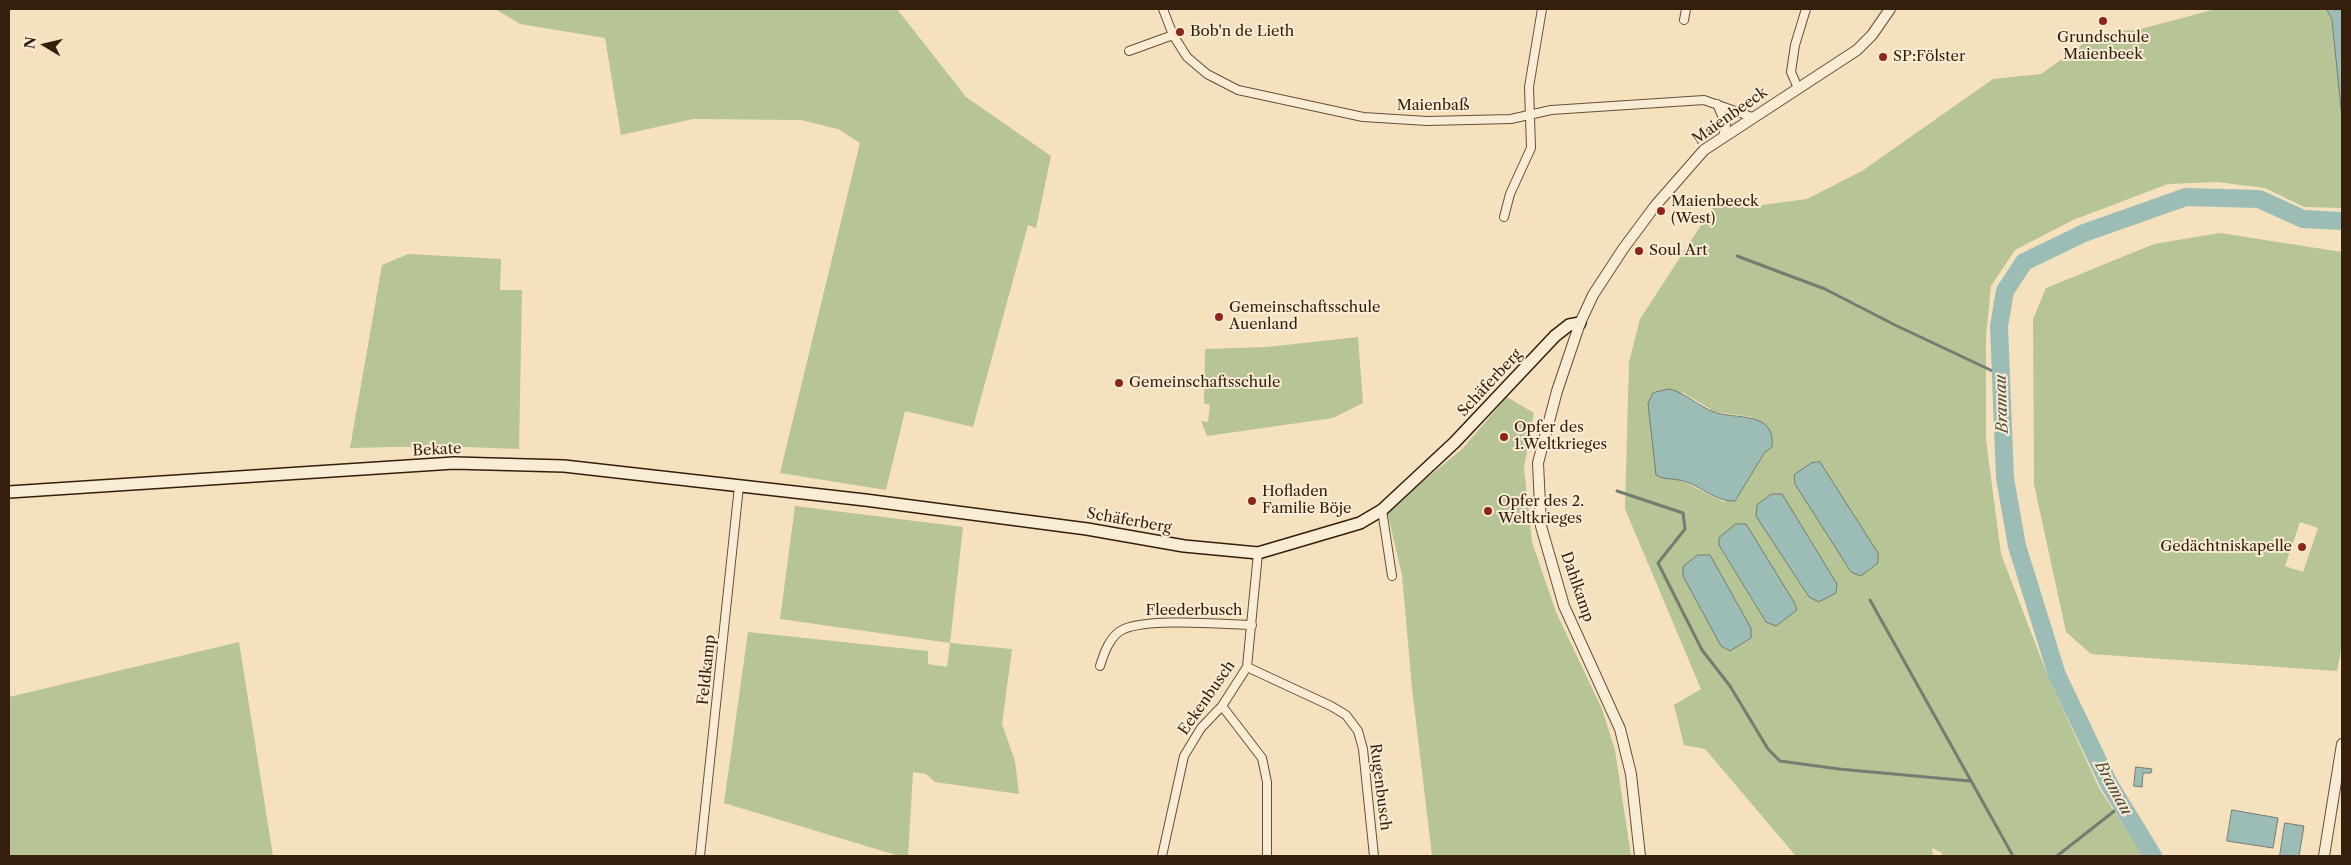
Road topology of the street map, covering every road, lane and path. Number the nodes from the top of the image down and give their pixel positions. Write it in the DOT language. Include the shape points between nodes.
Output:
graph roads {
  1 [pos="1163,9"];
  2 [pos="1542,9"];
  3 [pos="1686,9"];
  4 [pos="1806,9"];
  5 [pos="1890,9"];
  6 [pos="1684,20"];
  7 [pos="1173,35"];
  8 [pos="1129,51"];
  9 [pos="1798,88"];
  10 [pos="1717,104"];
  11 [pos="1529,116"];
  12 [pos="1752,117"];
  13 [pos="1723,136"];
  14 [pos="1504,217"];
  15 [pos="1580,323"];
  16 [pos="739,486"];
  17 [pos="9,492"];
  18 [pos="865,500"];
  19 [pos="1382,510"];
  20 [pos="1258,553"];
  21 [pos="1392,576"];
  22 [pos="1252,625"];
  23 [pos="1100,666"];
  24 [pos="1247,666"];
  25 [pos="1222,706"];
  26 [pos="2342,744"];
  27 [pos="700,856"];
  28 [pos="1162,856"];
  29 [pos="1267,856"];
  30 [pos="1374,856"];
  31 [pos="1640,856"];
  32 [pos="2324,856"];
  1 -- 7 [label="street, Maienbaß"];
  2 -- 11 [label="street" via="1529,87"];
  3 -- 6 [label="street"];
  4 -- 9 [label="street" via="1791,72"];
  5 -- 9 [label="street, Maienbeeck" via="1857,50"];
  7 -- 8 [label="street"];
  7 -- 11 [label="street, Maienbaß" via="1187,57 1207,74 1238,90 1281,100 1382,119 1427,121"];
  9 -- 12 [label="street, Maienbeeck"];
  10 -- 11 [label="street, Maienbaß" via="1704,100 1588,106"];
  10 -- 12 [label="street, Maienbaß"];
  10 -- 13 [label="street" via="1726,125"];
  11 -- 14 [label="street" via="1531,148 1510,194"];
  12 -- 13 [label="street, Maienbeeck"];
  13 -- 15 [label="street, Maienbeeck" via="1704,150 1655,206 1593,295"];
  15 -- 19 [label="main road, Schäferberg" via="1568,325 1555,336 1456,442"];
  15 -- 31 [label="street, Dahlkamp" via="1538,463 1541,526 1564,606 1620,729 1631,774"];
  16 -- 17 [label="main road, Bekate" via="564,466 454,463"];
  16 -- 18 [label="main road, Bekate"];
  16 -- 27 [label="street, Feldkamp"];
  18 -- 20 [label="main road, Schäferberg" via="1087,529 1184,546"];
  19 -- 20 [label="main road, Schäferberg" via="1360,523"];
  19 -- 21 [label="street"];
  20 -- 22 [label="street, Eekenbusch"];
  22 -- 23 [label="street, Fleederbusch" via="1147,623 1124,629 1111,639"];
  22 -- 24 [label="street, Eekenbusch"];
  24 -- 25 [label="street, Eekenbusch"];
  24 -- 30 [label="street, Rugenbusch" via="1331,706 1346,715 1358,731 1363,749"];
  25 -- 28 [label="street, Eekenbusch" via="1201,728 1184,756"];
  25 -- 29 [label="street" via="1262,758 1267,782"];
  26 -- 32 [label="street"];
}
